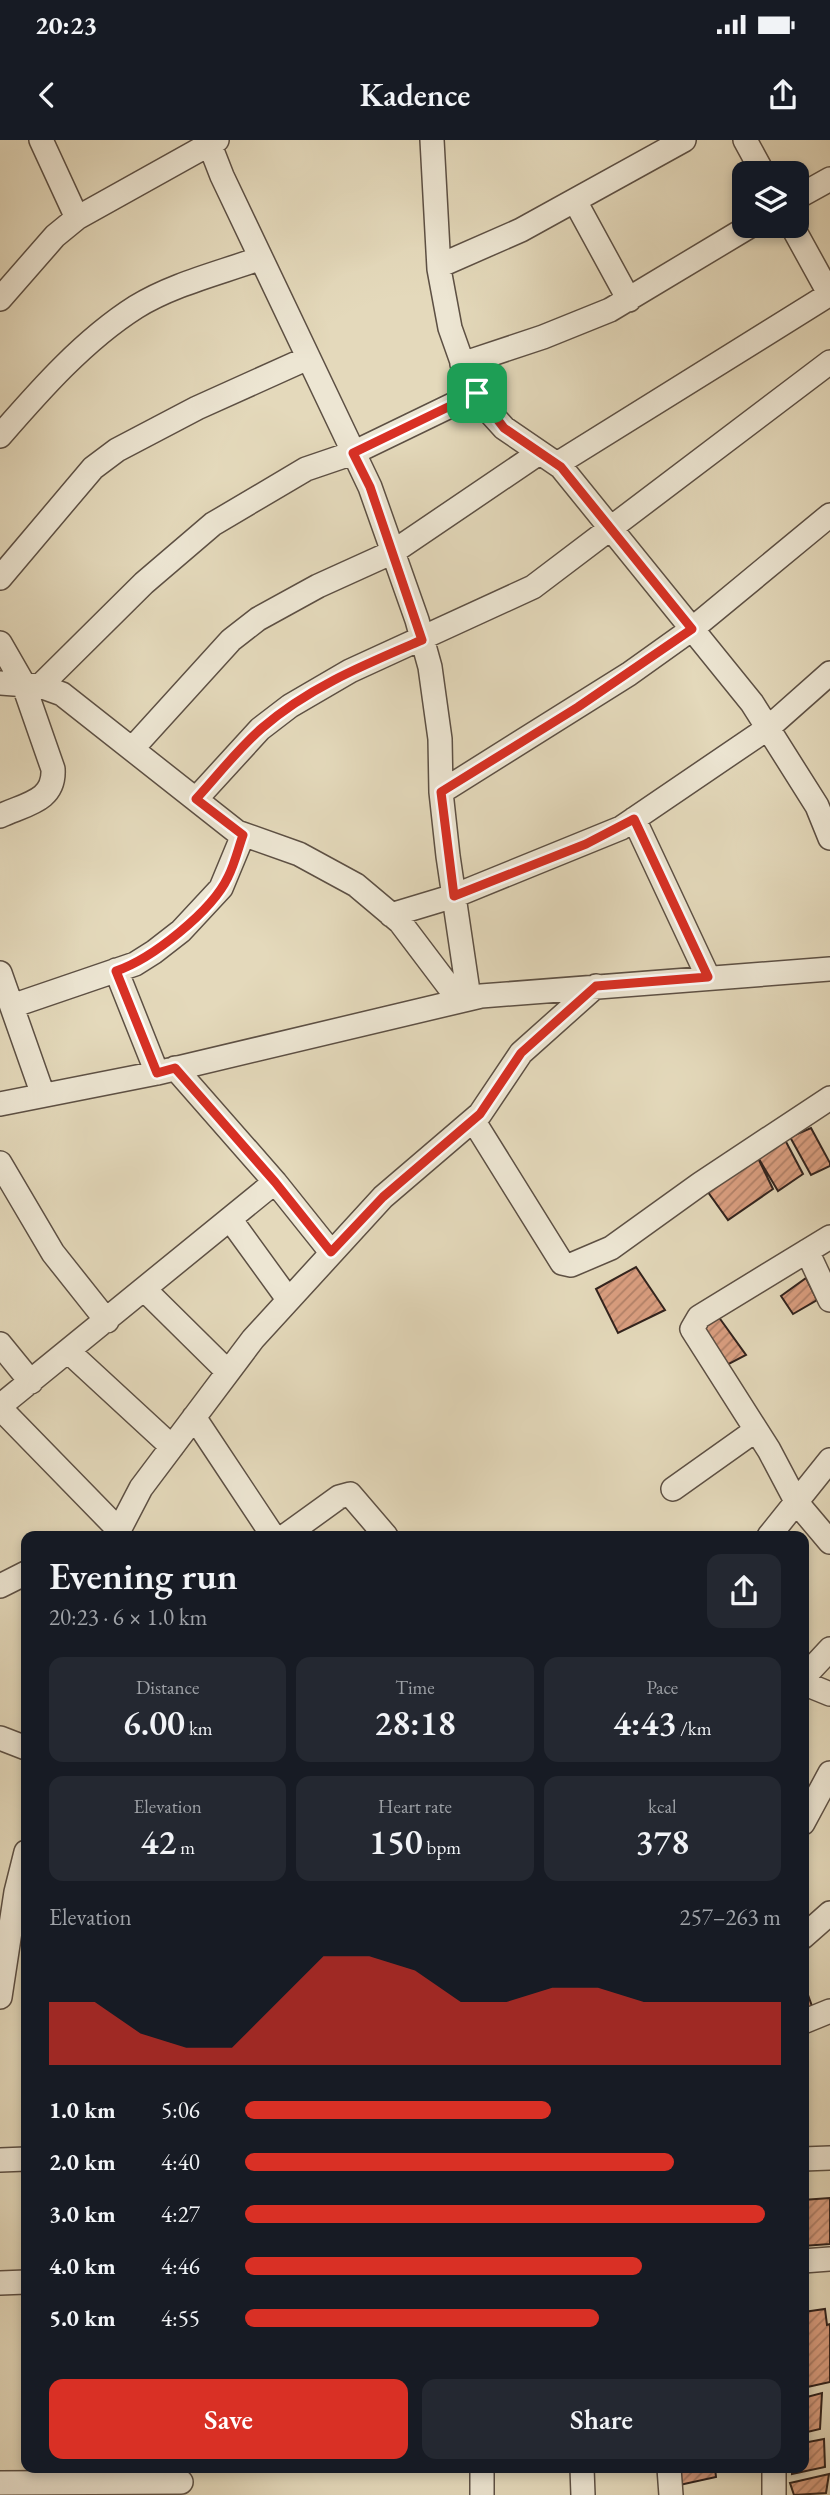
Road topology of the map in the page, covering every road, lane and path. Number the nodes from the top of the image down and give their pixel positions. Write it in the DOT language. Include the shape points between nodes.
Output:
graph roads {
  1 [pos="41,140"];
  2 [pos="432,140"];
  3 [pos="684,140"];
  4 [pos="745,140"];
  5 [pos="212,142"];
  6 [pos="756,161"];
  7 [pos="830,178"];
  8 [pos="809,190"];
  9 [pos="575,201"];
  10 [pos="77,218"];
  11 [pos="732,237"];
  12 [pos="799,238"];
  13 [pos="261,258"];
  14 [pos="439,267"];
  15 [pos="830,295"];
  16 [pos="0,299"];
  17 [pos="629,300"];
  18 [pos="308,358"];
  19 [pos="830,362"];
  20 [pos="463,364"];
  21 [pos="477,393"];
  22 [pos="0,436"];
  23 [pos="353,453"];
  24 [pos="548,458"];
  25 [pos="830,515"];
  26 [pos="612,529"];
  27 [pos="393,552"];
  28 [pos="0,578"];
  29 [pos="692,629"];
  30 [pos="422,640"];
  31 [pos="0,643"];
  32 [pos="830,673"];
  33 [pos="0,683"];
  34 [pos="32,684"];
  35 [pos="768,728"];
  36 [pos="132,749"];
  37 [pos="441,792"];
  38 [pos="196,799"];
  39 [pos="0,816"];
  40 [pos="634,819"];
  41 [pos="829,830"];
  42 [pos="243,835"];
  43 [pos="454,896"];
  44 [pos="391,915"];
  45 [pos="830,969"];
  46 [pos="116,971"];
  47 [pos="0,973"];
  48 [pos="708,977"];
  49 [pos="596,986"];
  50 [pos="464,999"];
  51 [pos="12,1006"];
  52 [pos="166,1070"];
  53 [pos="43,1095"];
  54 [pos="830,1098"];
  55 [pos="0,1104"];
  56 [pos="473,1120"];
  57 [pos="0,1163"];
  58 [pos="275,1182"];
  59 [pos="230,1219"];
  60 [pos="830,1237"];
  61 [pos="807,1251"];
  62 [pos="331,1252"];
  63 [pos="145,1290"];
  64 [pos="288,1299"];
  65 [pos="830,1300"];
  66 [pos="107,1321"];
  67 [pos="0,1344"];
  68 [pos="69,1352"];
  69 [pos="228,1372"];
  70 [pos="31,1382"];
  71 [pos="0,1407"];
  72 [pos="194,1418"];
  73 [pos="756,1430"];
  74 [pos="172,1447"];
  75 [pos="830,1460"];
  76 [pos="673,1489"];
  77 [pos="797,1503"];
  78 [pos="116,1531"];
  79 [pos="119,1531"];
  80 [pos="270,1531"];
  81 [pos="292,1531"];
  82 [pos="382,1531"];
  83 [pos="773,1531"];
  84 [pos="830,1542"];
  85 [pos="21,1576"];
  86 [pos="0,1586"];
  87 [pos="830,1649"];
  88 [pos="809,1672"];
  89 [pos="809,1685"];
  90 [pos="830,1694"];
  91 [pos="0,1738"];
  92 [pos="21,1746"];
  93 [pos="830,1773"];
  94 [pos="809,1812"];
  95 [pos="21,1880"];
  96 [pos="830,1913"];
  97 [pos="809,1932"];
  98 [pos="0,1997"];
  99 [pos="830,2011"];
  100 [pos="809,2020"];
  101 [pos="830,2158"];
  102 [pos="21,2159"];
  103 [pos="809,2159"];
  104 [pos="0,2160"];
  105 [pos="830,2259"];
  106 [pos="809,2261"];
  107 [pos="21,2282"];
  108 [pos="0,2283"];
  109 [pos="482,2473"];
  110 [pos="582,2473"];
  111 [pos="669,2473"];
  112 [pos="774,2473"];
  113 [pos="97,2475"];
  114 [pos="181,2481"];
  115 [pos="0,2483"];
  116 [pos="482,2495"];
  117 [pos="583,2495"];
  118 [pos="671,2495"];
  119 [pos="774,2495"];
  1 -- 10 [label="street"];
  2 -- 14 [label="street"];
  3 -- 9 [label="street"];
  4 -- 6 [label="street"];
  5 -- 10 [label="street"];
  5 -- 13 [label="street"];
  7 -- 8 [label="street"];
  9 -- 14 [label="street"];
  9 -- 17 [label="street"];
  10 -- 16 [label="street" via="55,236"];
  11 -- 17 [label="street"];
  12 -- 15 [label="street"];
  13 -- 18 [label="street"];
  13 -- 22 [label="street" via="136,307 37,393"];
  14 -- 20 [label="street" via="450,328"];
  15 -- 24 [label="street"];
  17 -- 20 [label="street" via="543,337"];
  18 -- 23 [label="street"];
  18 -- 28 [label="street" via="117,450 93,468"];
  19 -- 26 [label="street"];
  20 -- 21 [label="street"];
  21 -- 23 [label="street"];
  21 -- 24 [label="street" via="504,428"];
  23 -- 27 [label="street"];
  23 -- 34 [label="street" via="306,469 213,524"];
  24 -- 26 [label="street"];
  24 -- 27 [label="street"];
  25 -- 29 [label="street"];
  26 -- 29 [label="street"];
  26 -- 30 [label="street" via="533,587"];
  27 -- 30 [label="street"];
  27 -- 36 [label="street" via="258,619 231,640"];
  29 -- 35 [label="street"];
  29 -- 37 [label="street" via="588,701"];
  30 -- 37 [label="street" via="440,739"];
  30 -- 38 [label="street" via="350,671 290,706 260,729"];
  31 -- 34 [label="street"];
  32 -- 35 [label="street"];
  33 -- 34 [label="street"];
  34 -- 36 [label="street" via="62,694"];
  34 -- 39 [label="street" via="54,784 49,793"];
  35 -- 40 [label="street"];
  35 -- 41 [label="street"];
  36 -- 38 [label="street"];
  37 -- 43 [label="street"];
  38 -- 42 [label="street"];
  40 -- 43 [label="street" via="586,844"];
  40 -- 48 [label="street"];
  42 -- 44 [label="street" via="299,854 356,885"];
  42 -- 46 [label="street" via="228,877 181,931 135,964"];
  43 -- 44 [label="street"];
  43 -- 50 [label="street"];
  44 -- 50 [label="street"];
  45 -- 48 [label="street"];
  46 -- 51 [label="street"];
  46 -- 52 [label="street"];
  47 -- 51 [label="street"];
  48 -- 49 [label="street"];
  49 -- 50 [label="street"];
  49 -- 56 [label="street" via="521,1053"];
  50 -- 52 [label="street"];
  51 -- 53 [label="street"];
  52 -- 53 [label="street"];
  52 -- 58 [label="street"];
  53 -- 55 [label="street"];
  54 -- 56 [label="street" via="611,1248 571,1265 562,1263"];
  56 -- 62 [label="street" via="383,1197"];
  57 -- 66 [label="street" via="53,1253"];
  58 -- 59 [label="street"];
  58 -- 62 [label="street"];
  59 -- 63 [label="street"];
  59 -- 64 [label="street"];
  60 -- 61 [label="street"];
  61 -- 65 [label="street"];
  61 -- 73 [label="street" via="693,1323 694,1336"];
  62 -- 64 [label="street"];
  63 -- 66 [label="street"];
  63 -- 69 [label="street"];
  64 -- 69 [label="street"];
  66 -- 68 [label="street"];
  67 -- 70 [label="street"];
  68 -- 70 [label="street"];
  68 -- 74 [label="street"];
  69 -- 72 [label="street"];
  70 -- 71 [label="street"];
  71 -- 78 [label="street"];
  72 -- 74 [label="street"];
  72 -- 80 [label="street"];
  73 -- 76 [label="street"];
  73 -- 77 [label="street"];
  74 -- 79 [label="street" via="141,1488"];
  75 -- 77 [label="street"];
  77 -- 83 [label="street"];
  77 -- 84 [label="street"];
  81 -- 82 [label="street" via="350,1494"];
  85 -- 86 [label="street"];
  87 -- 88 [label="street"];
  89 -- 90 [label="street"];
  91 -- 92 [label="street"];
  93 -- 94 [label="street"];
  95 -- 98 [label="street"];
  96 -- 97 [label="street"];
  99 -- 100 [label="street"];
  101 -- 103 [label="street"];
  102 -- 104 [label="street"];
  105 -- 106 [label="street"];
  107 -- 108 [label="street"];
  109 -- 116 [label="street"];
  110 -- 117 [label="street"];
  111 -- 118 [label="street"];
  112 -- 119 [label="street"];
  113 -- 114 [label="street"];
  113 -- 115 [label="street"];
}
